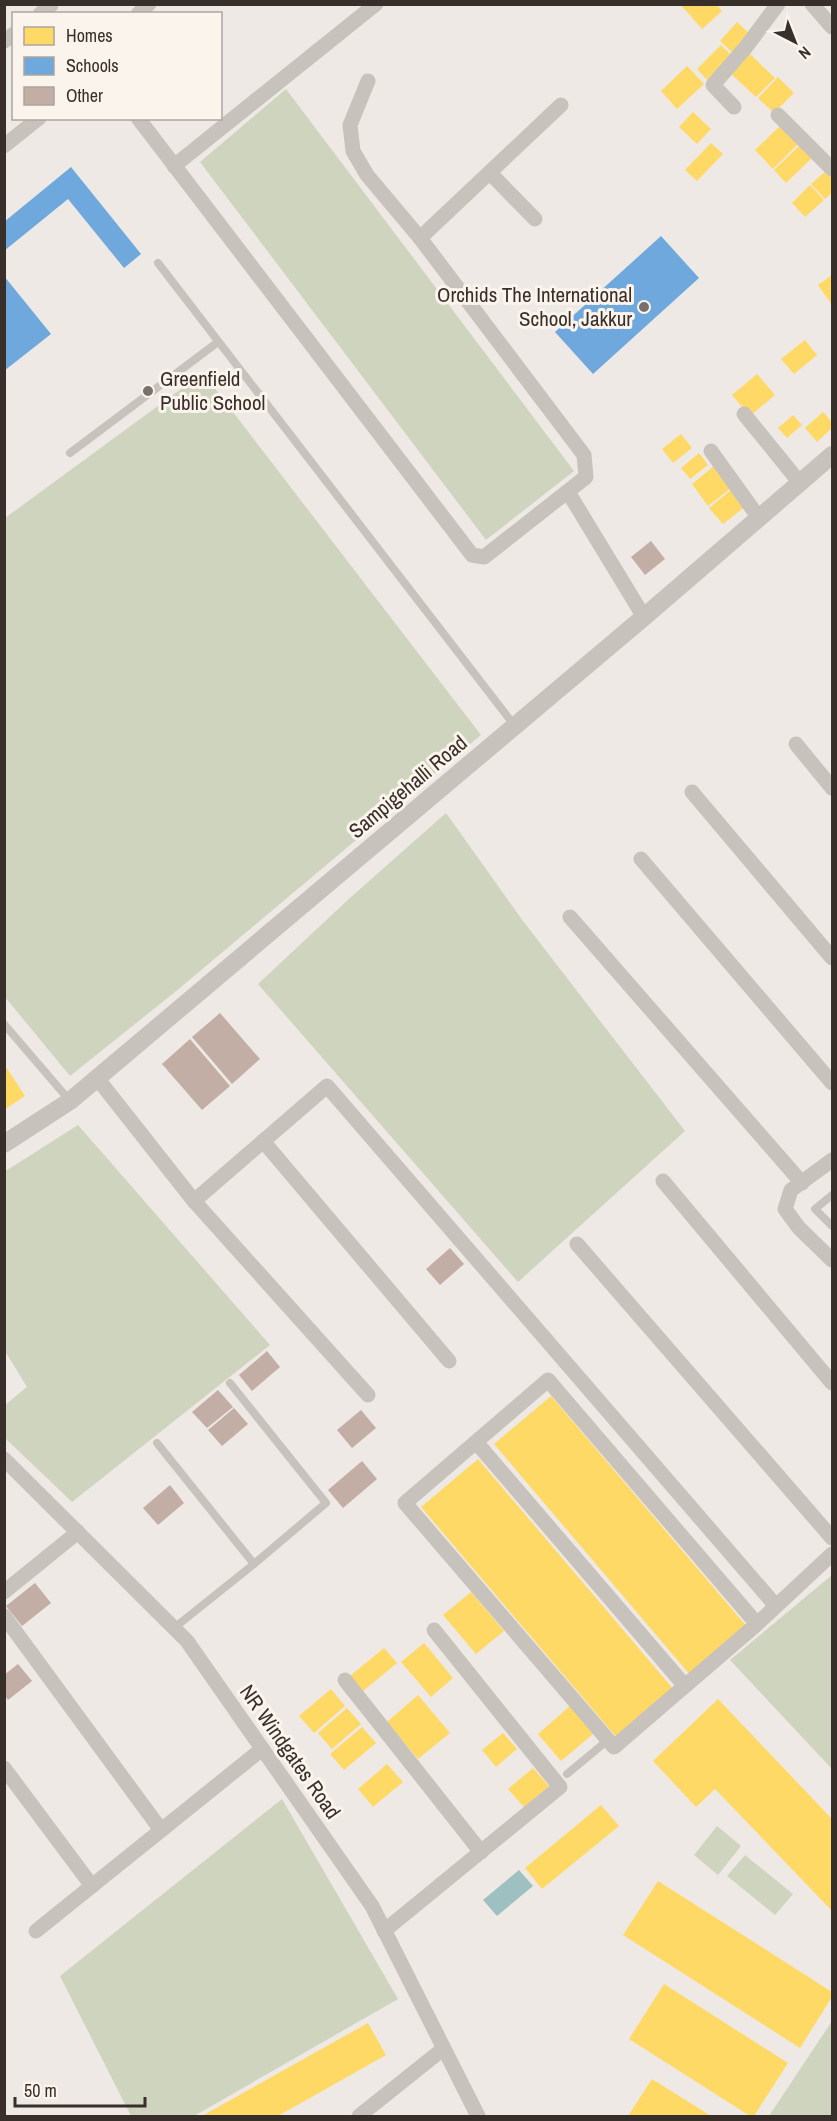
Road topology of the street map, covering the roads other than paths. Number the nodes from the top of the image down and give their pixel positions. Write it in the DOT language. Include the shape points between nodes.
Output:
graph roads {
  1 [pos="375,4"];
  2 [pos="777,4"];
  3 [pos="812,4"];
  4 [pos="832,27"];
  5 [pos="368,81"];
  6 [pos="561,105"];
  7 [pos="734,107"];
  8 [pos="778,115"];
  9 [pos="36,120"];
  10 [pos="140,120"];
  11 [pos="4,146"];
  12 [pos="174,166"];
  13 [pos="832,169"];
  14 [pos="490,173"];
  15 [pos="535,219"];
  16 [pos="420,238"];
  17 [pos="158,263"];
  18 [pos="218,342"];
  19 [pos="744,414"];
  20 [pos="711,451"];
  21 [pos="70,453"];
  22 [pos="832,455"];
  23 [pos="800,483"];
  24 [pos="568,492"];
  25 [pos="759,518"];
  26 [pos="644,617"];
  27 [pos="515,726"];
  28 [pos="796,744"];
  29 [pos="832,788"];
  30 [pos="692,792"];
  31 [pos="641,859"];
  32 [pos="570,917"];
  33 [pos="832,958"];
  34 [pos="4,1024"];
  35 [pos="97,1078"];
  36 [pos="832,1083"];
  37 [pos="70,1101"];
  38 [pos="263,1141"];
  39 [pos="4,1144"];
  40 [pos="832,1160"];
  41 [pos="663,1180"];
  42 [pos="802,1183"];
  43 [pos="832,1195"];
  44 [pos="194,1201"];
  45 [pos="832,1226"];
  46 [pos="577,1244"];
  47 [pos="832,1260"];
  48 [pos="449,1361"];
  49 [pos="230,1383"];
  50 [pos="832,1383"];
  51 [pos="368,1395"];
  52 [pos="476,1442"];
  53 [pos="157,1443"];
  54 [pos="6,1461"];
  55 [pos="78,1532"];
  56 [pos="832,1538"];
  57 [pos="832,1554"];
  58 [pos="254,1564"];
  59 [pos="4,1592"];
  60 [pos="776,1606"];
  61 [pos="4,1616"];
  62 [pos="757,1624"];
  63 [pos="174,1628"];
  64 [pos="434,1630"];
  65 [pos="345,1680"];
  66 [pos="685,1686"];
  67 [pos="608,1740"];
  68 [pos="262,1749"];
  69 [pos="4,1768"];
  70 [pos="567,1774"];
  71 [pos="161,1830"];
  72 [pos="481,1852"];
  73 [pos="92,1886"];
  74 [pos="36,1930"];
  75 [pos="384,1931"];
  76 [pos="442,2049"];
  77 [pos="359,2116"];
  78 [pos="478,2116"];
  1 -- 12 [label="street"];
  2 -- 7 [label="street" via="713,86"];
  3 -- 4 [label="street"];
  5 -- 16 [label="street" via="350,125 353,151 367,175"];
  6 -- 14 [label="street"];
  8 -- 13 [label="street"];
  9 -- 11 [label="street"];
  10 -- 12 [label="street"];
  12 -- 24 [label="street" via="472,555 483,557"];
  14 -- 15 [label="street"];
  14 -- 16 [label="street"];
  16 -- 24 [label="street" via="584,455 586,477"];
  17 -- 18 [label="lane"];
  18 -- 21 [label="lane"];
  18 -- 27 [label="lane"];
  19 -- 23 [label="street"];
  20 -- 25 [label="street"];
  22 -- 23 [label="street, Sampigehalli Road"];
  23 -- 25 [label="street, Sampigehalli Road"];
  24 -- 26 [label="street"];
  25 -- 26 [label="street, Sampigehalli Road"];
  26 -- 27 [label="street, Sampigehalli Road"];
  27 -- 35 [label="street, Sampigehalli Road"];
  28 -- 29 [label="street"];
  30 -- 33 [label="street"];
  31 -- 36 [label="street"];
  32 -- 42 [label="street"];
  34 -- 37 [label="lane"];
  35 -- 37 [label="street, Sampigehalli Road"];
  35 -- 44 [label="street"];
  37 -- 39 [label="street, Sampigehalli Road"];
  38 -- 44 [label="street"];
  38 -- 48 [label="street"];
  38 -- 60 [label="street" via="327,1086"];
  40 -- 42 [label="street"];
  41 -- 50 [label="street"];
  42 -- 47 [label="street" via="791,1190 784,1209"];
  43 -- 45 [label="lane" via="815,1209"];
  44 -- 51 [label="street"];
  46 -- 56 [label="street"];
  49 -- 58 [label="lane" via="326,1503"];
  52 -- 62 [label="street" via="548,1380"];
  52 -- 66 [label="street"];
  52 -- 67 [label="street" via="405,1503"];
  53 -- 58 [label="lane"];
  54 -- 55 [label="street, NR Windgates Road"];
  55 -- 59 [label="street"];
  55 -- 63 [label="street, NR Windgates Road"];
  57 -- 60 [label="street"];
  58 -- 63 [label="lane"];
  60 -- 62 [label="street"];
  61 -- 71 [label="street"];
  62 -- 66 [label="street"];
  63 -- 68 [label="street, NR Windgates Road"];
  64 -- 72 [label="street" via="560,1787"];
  65 -- 72 [label="street"];
  66 -- 67 [label="street" via="614,1747"];
  67 -- 70 [label="lane"];
  68 -- 71 [label="street"];
  68 -- 75 [label="street, NR Windgates Road" via="372,1906"];
  69 -- 73 [label="street"];
  71 -- 73 [label="street"];
  72 -- 75 [label="street"];
  73 -- 74 [label="street"];
  75 -- 76 [label="street, NR Windgates Road"];
  76 -- 77 [label="street"];
  76 -- 78 [label="street, NR Windgates Road"];
}
